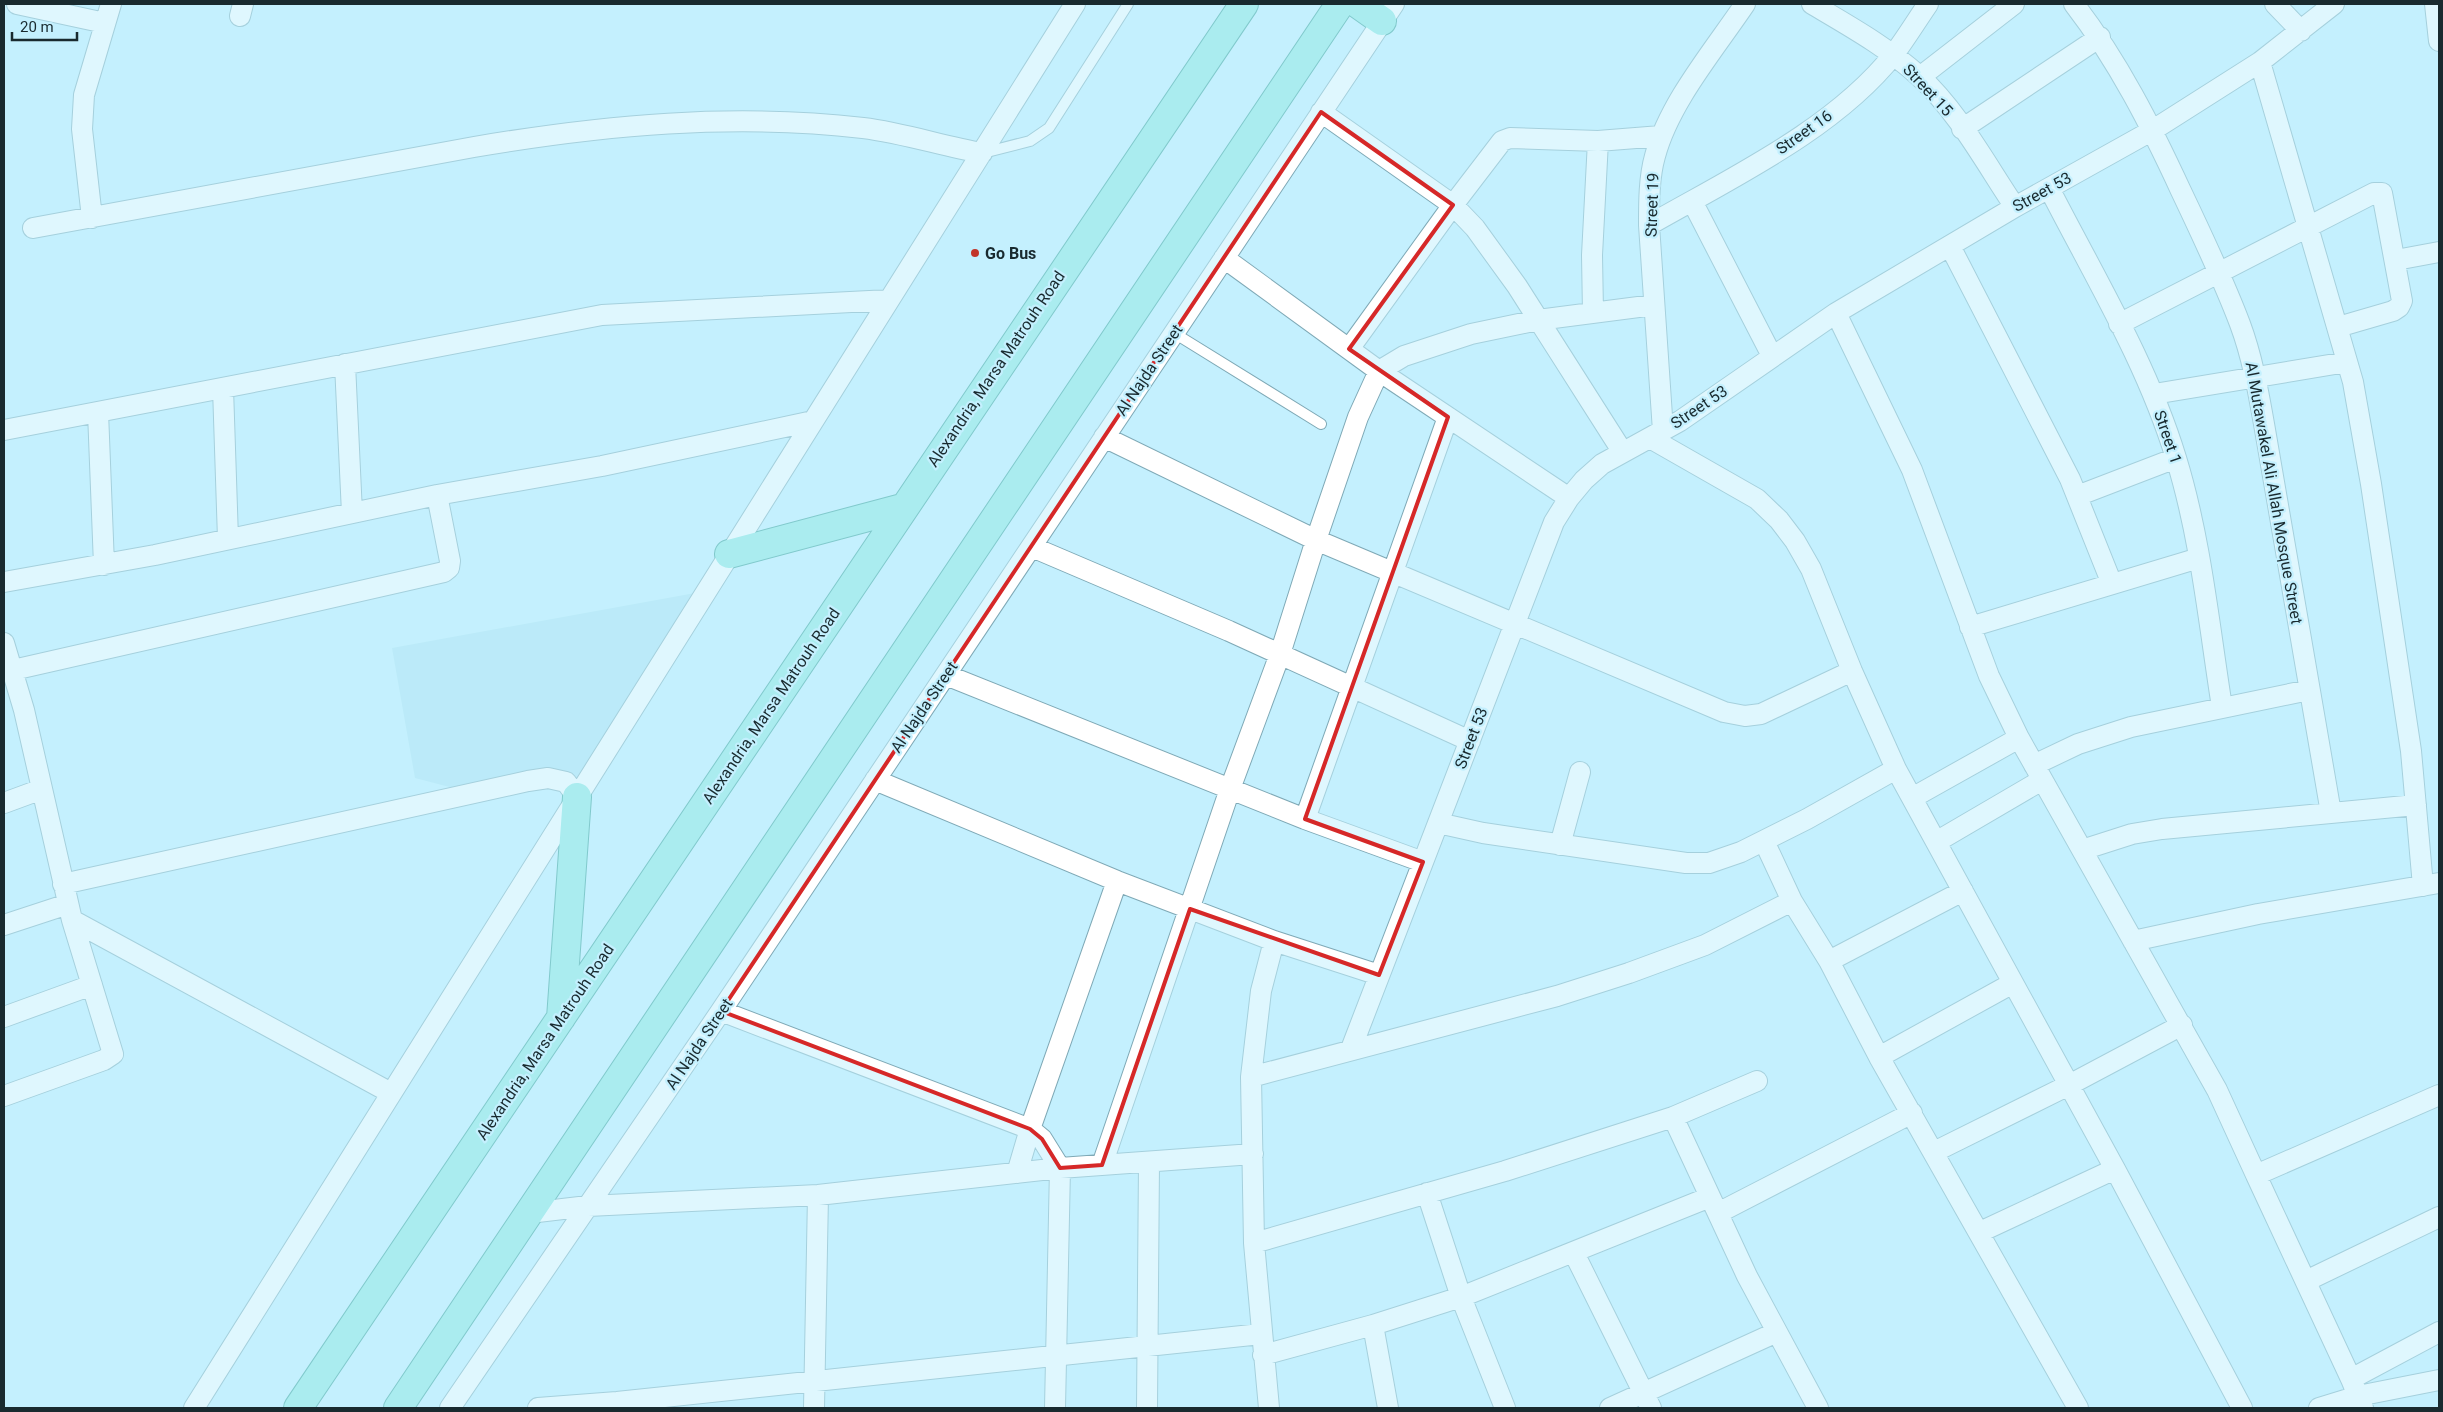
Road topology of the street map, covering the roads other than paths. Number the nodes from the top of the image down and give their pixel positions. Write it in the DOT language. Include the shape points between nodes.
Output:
graph roads {
  1 [pos="17,4"];
  2 [pos="110,4"];
  3 [pos="1075,4"];
  4 [pos="1128,4"];
  5 [pos="1244,4"];
  6 [pos="1340,4"];
  7 [pos="1358,4"];
  8 [pos="1744,4"];
  9 [pos="1812,4"];
  10 [pos="1928,4"];
  11 [pos="2014,4"];
  12 [pos="2074,4"];
  13 [pos="2276,4"];
  14 [pos="2334,4"];
  15 [pos="2435,4"];
  16 [pos="1388,12"];
  17 [pos="105,23"];
  18 [pos="2302,31"];
  19 [pos="2100,38"];
  20 [pos="2439,40"];
  21 [pos="1893,55"];
  22 [pos="2260,62"];
  23 [pos="1920,77"];
  24 [pos="1321,112"];
  25 [pos="1962,129"];
  26 [pos="2153,130"];
  27 [pos="1661,136"];
  28 [pos="1598,141"];
  29 [pos="982,153"];
  30 [pos="2049,188"];
  31 [pos="1692,201"];
  32 [pos="1452,205"];
  33 [pos="2015,207"];
  34 [pos="92,218"];
  35 [pos="1649,225"];
  36 [pos="2307,226"];
  37 [pos="33,228"];
  38 [pos="1950,246"];
  39 [pos="2439,252"];
  40 [pos="1224,258"];
  41 [pos="2396,260"];
  42 [pos="2219,272"];
  43 [pos="889,300"];
  44 [pos="1654,305"];
  45 [pos="1593,313"];
  46 [pos="1836,313"];
  47 [pos="1538,320"];
  48 [pos="2119,324"];
  49 [pos="2338,327"];
  50 [pos="1174,333"];
  51 [pos="1348,349"];
  52 [pos="1772,356"];
  53 [pos="2347,362"];
  54 [pos="345,364"];
  55 [pos="1379,371"];
  56 [pos="2255,376"];
  57 [pos="223,388"];
  58 [pos="2154,394"];
  59 [pos="98,412"];
  60 [pos="1448,417"];
  61 [pos="813,421"];
  62 [pos="1321,424"];
  63 [pos="4,430"];
  64 [pos="1656,434"];
  65 [pos="1104,437"];
  66 [pos="1622,451"];
  67 [pos="2176,458"];
  68 [pos="437,495"];
  69 [pos="2077,496"];
  70 [pos="1569,498"];
  71 [pos="902,508"];
  72 [pos="352,513"];
  73 [pos="228,538"];
  74 [pos="1316,540"];
  75 [pos="1032,546"];
  76 [pos="729,554"];
  77 [pos="2199,558"];
  78 [pos="104,565"];
  79 [pos="1392,574"];
  80 [pos="4,582"];
  81 [pos="2112,584"];
  82 [pos="1514,626"];
  83 [pos="1970,626"];
  84 [pos="4,643"];
  85 [pos="1280,654"];
  86 [pos="13,670"];
  87 [pos="1852,671"];
  88 [pos="946,675"];
  89 [pos="1352,687"];
  90 [pos="2309,690"];
  91 [pos="2222,707"];
  92 [pos="2019,738"];
  93 [pos="1470,741"];
  94 [pos="1896,769"];
  95 [pos="1580,772"];
  96 [pos="2038,772"];
  97 [pos="875,780"];
  98 [pos="42,789"];
  99 [pos="1230,789"];
  100 [pos="577,797"];
  101 [pos="1912,798"];
  102 [pos="4,803"];
  103 [pos="2416,804"];
  104 [pos="2331,813"];
  105 [pos="1305,819"];
  106 [pos="1438,823"];
  107 [pos="1764,841"];
  108 [pos="1936,842"];
  109 [pos="1560,844"];
  110 [pos="2082,850"];
  111 [pos="1423,862"];
  112 [pos="1117,882"];
  113 [pos="62,884"];
  114 [pos="2431,885"];
  115 [pos="1963,891"];
  116 [pos="1792,901"];
  117 [pos="1190,909"];
  118 [pos="70,912"];
  119 [pos="4,926"];
  120 [pos="1274,941"];
  121 [pos="2133,941"];
  122 [pos="1829,961"];
  123 [pos="1379,975"];
  124 [pos="2013,983"];
  125 [pos="92,985"];
  126 [pos="721,1012"];
  127 [pos="4,1017"];
  128 [pos="561,1020"];
  129 [pos="2182,1025"];
  130 [pos="1351,1049"];
  131 [pos="1879,1057"];
  132 [pos="1251,1077"];
  133 [pos="1756,1081"];
  134 [pos="2069,1085"];
  135 [pos="391,1093"];
  136 [pos="2439,1095"];
  137 [pos="4,1096"];
  138 [pos="1912,1113"];
  139 [pos="1672,1117"];
  140 [pos="1030,1129"];
  141 [pos="1934,1152"];
  142 [pos="1253,1154"];
  143 [pos="1149,1162"];
  144 [pos="1102,1166"];
  145 [pos="1060,1168"];
  146 [pos="2115,1169"];
  147 [pos="1017,1173"];
  148 [pos="2256,1175"];
  149 [pos="1427,1193"];
  150 [pos="818,1195"];
  151 [pos="1714,1205"];
  152 [pos="588,1206"];
  153 [pos="529,1213"];
  154 [pos="2439,1217"];
  155 [pos="1980,1232"];
  156 [pos="1254,1243"];
  157 [pos="1574,1253"];
  158 [pos="2306,1281"];
  159 [pos="1460,1297"];
  160 [pos="1373,1325"];
  161 [pos="1777,1332"];
  162 [pos="2439,1332"];
  163 [pos="1261,1334"];
  164 [pos="1148,1346"];
  165 [pos="1263,1355"];
  166 [pos="1056,1356"];
  167 [pos="2439,1380"];
  168 [pos="815,1381"];
  169 [pos="2357,1394"];
  170 [pos="1648,1400"];
  171 [pos="194,1408"];
  172 [pos="298,1408"];
  173 [pos="398,1408"];
  174 [pos="450,1408"];
  175 [pos="538,1408"];
  176 [pos="814,1408"];
  177 [pos="1055,1408"];
  178 [pos="1147,1408"];
  179 [pos="1269,1408"];
  180 [pos="1388,1408"];
  181 [pos="1505,1408"];
  182 [pos="1610,1408"];
  183 [pos="1818,1408"];
  184 [pos="2078,1408"];
  185 [pos="2242,1408"];
  186 [pos="2319,1408"];
  1 -- 17 [label="street"];
  2 -- 17 [label="street"];
  3 -- 29 [label="street"];
  4 -- 29 [label="lane" via="1049,128 1030,141"];
  5 -- 71 [label="main road, Alexandria, Marsa Matrouh Road"];
  6 -- 153 [label="main road"];
  7 -- 16 [label="main road"];
  8 -- 27 [label="street, Street 19" via="1670,116"];
  9 -- 21 [label="street, Street 15"];
  10 -- 21 [label="street, Street 16"];
  11 -- 23 [label="street"];
  12 -- 19 [label="street, Al Mutawakel Ali Allah Mosque Street"];
  13 -- 18 [label="street"];
  14 -- 18 [label="street, Street 53"];
  15 -- 20 [label="street"];
  16 -- 24 [label="street, Al Najda Street"];
  17 -- 34 [label="street" via="84,95 82,129"];
  18 -- 22 [label="street, Street 53"];
  19 -- 25 [label="street"];
  19 -- 26 [label="street, Al Mutawakel Ali Allah Mosque Street"];
  21 -- 23 [label="street, Street 15"];
  21 -- 31 [label="street, Street 16" via="1842,105 1814,127"];
  22 -- 26 [label="street, Street 53"];
  22 -- 36 [label="street"];
  23 -- 25 [label="street, Street 15"];
  24 -- 32 [label="street"];
  24 -- 40 [label="street, Al Najda Street"];
  25 -- 33 [label="street, Street 15"];
  26 -- 30 [label="street, Street 53"];
  26 -- 42 [label="street, Al Mutawakel Ali Allah Mosque Street"];
  27 -- 28 [label="street"];
  27 -- 35 [label="street, Street 19" via="1654,158"];
  28 -- 32 [label="street" via="1510,138 1502,141"];
  28 -- 45 [label="street" via="1592,255"];
  29 -- 34 [label="street" via="864,128 674,122 547,135"];
  29 -- 43 [label="street"];
  30 -- 33 [label="street, Street 53"];
  30 -- 48 [label="street, Street 1"];
  31 -- 35 [label="street, Street 16"];
  31 -- 52 [label="street"];
  32 -- 47 [label="street" via="1496,255"];
  32 -- 51 [label="street"];
  33 -- 38 [label="street, Street 53"];
  34 -- 37 [label="street"];
  35 -- 44 [label="street, Street 19"];
  36 -- 41 [label="street" via="2374,193 2382,193"];
  36 -- 42 [label="street"];
  36 -- 49 [label="street"];
  38 -- 46 [label="street, Street 53"];
  38 -- 69 [label="street"];
  39 -- 41 [label="street"];
  40 -- 50 [label="street, Al Najda Street"];
  40 -- 51 [label="street"];
  41 -- 49 [label="street" via="2402,293 2399,308"];
  42 -- 48 [label="street"];
  42 -- 56 [label="street, Al Mutawakel Ali Allah Mosque Street" via="2240,325"];
  43 -- 54 [label="street" via="602,315"];
  43 -- 61 [label="street"];
  44 -- 45 [label="street"];
  44 -- 64 [label="street, Street 19"];
  45 -- 47 [label="street"];
  46 -- 52 [label="street, Street 53"];
  46 -- 83 [label="street" via="1912,470"];
  47 -- 55 [label="street" via="1435,344 1404,356"];
  47 -- 66 [label="street"];
  48 -- 58 [label="street, Street 1"];
  49 -- 53 [label="street"];
  50 -- 62 [label="lane"];
  50 -- 65 [label="street, Al Najda Street"];
  51 -- 55 [label="street"];
  52 -- 64 [label="street, Street 53"];
  53 -- 56 [label="street"];
  53 -- 103 [label="street" via="2370,484 2411,751"];
  54 -- 57 [label="street"];
  54 -- 72 [label="street"];
  55 -- 60 [label="street"];
  55 -- 74 [label="street" via="1358,417"];
  56 -- 58 [label="street"];
  56 -- 90 [label="street, Al Mutawakel Ali Allah Mosque Street"];
  57 -- 59 [label="street"];
  57 -- 73 [label="street"];
  58 -- 67 [label="street, Street 1"];
  59 -- 63 [label="street"];
  59 -- 78 [label="street"];
  60 -- 70 [label="street"];
  60 -- 79 [label="street"];
  61 -- 68 [label="street" via="602,466"];
  61 -- 76 [label="street"];
  64 -- 66 [label="street, Street 53"];
  64 -- 87 [label="street" via="1756,499 1779,520 1811,569"];
  65 -- 74 [label="street"];
  65 -- 75 [label="street, Al Najda Street"];
  66 -- 70 [label="street, Street 53" via="1602,464"];
  67 -- 69 [label="street"];
  67 -- 77 [label="street, Street 1" via="2189,503"];
  68 -- 72 [label="street"];
  68 -- 86 [label="street" via="450,561 444,572"];
  69 -- 81 [label="street"];
  70 -- 82 [label="street, Street 53" via="1554,522"];
  71 -- 76 [label="main road"];
  71 -- 128 [label="main road, Alexandria, Marsa Matrouh Road"];
  72 -- 73 [label="street"];
  73 -- 78 [label="street"];
  74 -- 79 [label="street"];
  74 -- 85 [label="street"];
  75 -- 85 [label="street"];
  75 -- 88 [label="street, Al Najda Street"];
  76 -- 100 [label="street"];
  77 -- 81 [label="street"];
  77 -- 91 [label="street, Street 1"];
  78 -- 80 [label="street"];
  79 -- 82 [label="street"];
  79 -- 89 [label="street"];
  81 -- 83 [label="street"];
  82 -- 87 [label="street" via="1724,712 1745,716 1761,714"];
  82 -- 93 [label="street, Street 53"];
  83 -- 92 [label="street" via="1989,676"];
  84 -- 86 [label="street"];
  85 -- 89 [label="street"];
  85 -- 99 [label="street"];
  86 -- 98 [label="street"];
  87 -- 94 [label="street"];
  88 -- 97 [label="street, Al Najda Street"];
  88 -- 99 [label="street"];
  89 -- 93 [label="street"];
  89 -- 105 [label="street"];
  90 -- 91 [label="street"];
  90 -- 104 [label="street, Al Mutawakel Ali Allah Mosque Street"];
  91 -- 96 [label="street" via="2078,744"];
  92 -- 96 [label="street"];
  92 -- 101 [label="street"];
  93 -- 106 [label="street, Street 53"];
  94 -- 101 [label="street"];
  94 -- 107 [label="street"];
  95 -- 109 [label="street"];
  96 -- 108 [label="street"];
  96 -- 110 [label="street"];
  97 -- 112 [label="street"];
  97 -- 126 [label="street, Al Najda Street"];
  98 -- 102 [label="street"];
  98 -- 113 [label="street"];
  99 -- 105 [label="street"];
  99 -- 117 [label="street"];
  100 -- 113 [label="street" via="566,782 548,778 528,781"];
  100 -- 128 [label="main road"];
  100 -- 135 [label="street"];
  101 -- 108 [label="street"];
  103 -- 104 [label="street"];
  103 -- 114 [label="street"];
  104 -- 110 [label="street" via="2162,829 2132,834"];
  105 -- 111 [label="street"];
  106 -- 109 [label="street"];
  106 -- 111 [label="street, Street 53"];
  107 -- 109 [label="street" via="1709,863 1686,863"];
  107 -- 116 [label="street"];
  108 -- 115 [label="street"];
  110 -- 121 [label="street"];
  111 -- 123 [label="street, Street 53"];
  112 -- 117 [label="street"];
  112 -- 140 [label="street"];
  113 -- 118 [label="street"];
  114 -- 121 [label="street" via="2258,914"];
  115 -- 122 [label="street"];
  115 -- 124 [label="street"];
  116 -- 122 [label="street"];
  116 -- 130 [label="street" via="1705,945 1629,974"];
  117 -- 120 [label="street"];
  117 -- 144 [label="street"];
  118 -- 119 [label="street"];
  118 -- 125 [label="street"];
  118 -- 135 [label="street"];
  120 -- 123 [label="street"];
  120 -- 132 [label="street" via="1261,991"];
  121 -- 129 [label="street"];
  122 -- 131 [label="street"];
  123 -- 130 [label="street, Street 53"];
  124 -- 131 [label="street"];
  124 -- 134 [label="street"];
  125 -- 127 [label="street"];
  125 -- 137 [label="street" via="113,1054"];
  126 -- 140 [label="street"];
  126 -- 152 [label="street, Al Najda Street"];
  128 -- 172 [label="main road, Alexandria, Marsa Matrouh Road"];
  129 -- 134 [label="street"];
  129 -- 148 [label="street" via="2217,1090"];
  130 -- 132 [label="street"];
  131 -- 138 [label="street"];
  132 -- 142 [label="street"];
  133 -- 139 [label="street"];
  134 -- 141 [label="street"];
  134 -- 146 [label="street"];
  135 -- 171 [label="street"];
  136 -- 148 [label="street"];
  138 -- 141 [label="street"];
  138 -- 151 [label="street"];
  139 -- 149 [label="street"];
  139 -- 151 [label="street"];
  140 -- 145 [label="street" via="1047,1146"];
  140 -- 147 [label="street"];
  141 -- 155 [label="street"];
  142 -- 143 [label="street"];
  142 -- 156 [label="street"];
  143 -- 144 [label="street"];
  143 -- 164 [label="street"];
  144 -- 145 [label="street"];
  145 -- 147 [label="street"];
  145 -- 166 [label="street"];
  146 -- 155 [label="street"];
  146 -- 185 [label="street"];
  147 -- 150 [label="street"];
  148 -- 158 [label="street"];
  149 -- 156 [label="street"];
  149 -- 159 [label="street"];
  150 -- 152 [label="street"];
  150 -- 168 [label="street"];
  151 -- 157 [label="street"];
  151 -- 161 [label="street"];
  152 -- 153 [label="street"];
  152 -- 174 [label="street, Al Najda Street"];
  153 -- 173 [label="main road"];
  154 -- 158 [label="street"];
  155 -- 184 [label="street"];
  156 -- 163 [label="street"];
  157 -- 159 [label="street"];
  157 -- 170 [label="street"];
  158 -- 169 [label="street"];
  159 -- 160 [label="street"];
  159 -- 181 [label="street"];
  160 -- 165 [label="street"];
  160 -- 180 [label="street"];
  161 -- 170 [label="street"];
  161 -- 183 [label="street"];
  162 -- 169 [label="street"];
  163 -- 164 [label="street"];
  163 -- 165 [label="street"];
  164 -- 166 [label="street"];
  164 -- 178 [label="street"];
  165 -- 179 [label="street"];
  166 -- 168 [label="street"];
  166 -- 177 [label="street"];
  167 -- 169 [label="street"];
  168 -- 175 [label="street"];
  168 -- 176 [label="street"];
  169 -- 186 [label="street"];
  170 -- 182 [label="street"];
}
